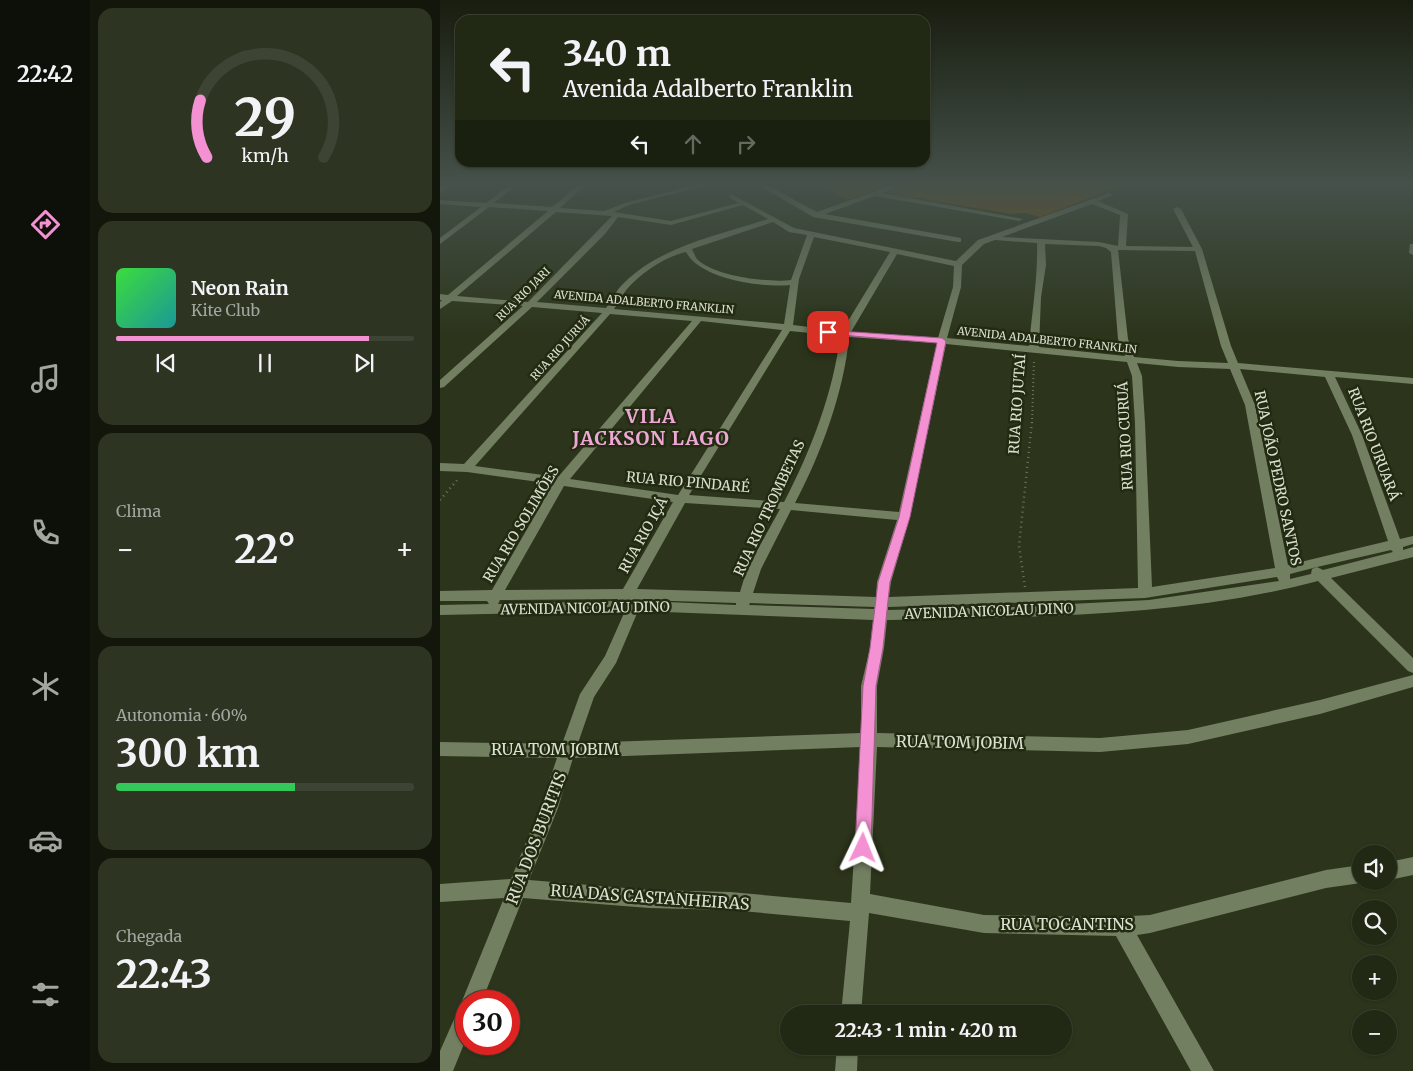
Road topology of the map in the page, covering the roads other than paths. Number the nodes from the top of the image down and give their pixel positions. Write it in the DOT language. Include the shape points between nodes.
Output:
graph roads {
  1 [pos="450,234"];
  2 [pos="525,234"];
  3 [pos="600,234"];
  4 [pos="732,234"];
  5 [pos="811,234"];
  6 [pos="924,234"];
  7 [pos="1002,234"];
  8 [pos="1119,234"];
  9 [pos="1190,234"];
  10 [pos="989,239"];
  11 [pos="958,240"];
  12 [pos="1041,241"];
  13 [pos="440,242"];
  14 [pos="1413,246"];
  15 [pos="688,249"];
  16 [pos="1116,249"];
  17 [pos="1198,249"];
  18 [pos="895,250"];
  19 [pos="1413,252"];
  20 [pos="958,264"];
  21 [pos="795,282"];
  22 [pos="440,297"];
  23 [pos="451,298"];
  24 [pos="532,303"];
  25 [pos="440,306"];
  26 [pos="609,310"];
  27 [pos="698,318"];
  28 [pos="788,327"];
  29 [pos="845,334"];
  30 [pos="942,341"];
  31 [pos="1034,348"];
  32 [pos="1131,360"];
  33 [pos="1236,366"];
  34 [pos="1329,374"];
  35 [pos="1413,381"];
  36 [pos="440,385"];
  37 [pos="440,466"];
  38 [pos="467,468"];
  39 [pos="560,483"];
  40 [pos="681,499"];
  41 [pos="789,507"];
  42 [pos="904,517"];
  43 [pos="1413,540"];
  44 [pos="1397,549"];
  45 [pos="1413,552"];
  46 [pos="1311,565"];
  47 [pos="1283,571"];
  48 [pos="1321,576"];
  49 [pos="1286,585"];
  50 [pos="1145,593"];
  51 [pos="495,595"];
  52 [pos="440,596"];
  53 [pos="630,600"];
  54 [pos="743,604"];
  55 [pos="882,608"];
  56 [pos="489,609"];
  57 [pos="440,610"];
  58 [pos="1413,667"];
  59 [pos="1413,681"];
  60 [pos="869,740"];
  61 [pos="440,748"];
  62 [pos="568,751"];
  63 [pos="1413,866"];
  64 [pos="1397,869"];
  65 [pos="1352,875"];
  66 [pos="518,888"];
  67 [pos="440,893"];
  68 [pos="860,908"];
  69 [pos="1121,926"];
  70 [pos="476,990"];
  71 [pos="852,1005"];
  72 [pos="455,1041"];
  73 [pos="847,1055"];
  74 [pos="442,1071"];
  75 [pos="846,1071"];
  76 [pos="1203,1071"];
  1 -- 13 [label="street"];
  2 -- 23 [label="street"];
  3 -- 24 [label="street, RUA RIO JARI"];
  4 -- 15 [label="street, RUA RIO JURUÁ"];
  5 -- 18 [label="street"];
  5 -- 21 [label="street"];
  6 -- 11 [label="street"];
  7 -- 10 [label="street"];
  8 -- 16 [label="street, RUA RIO CURUÁ"];
  9 -- 17 [label="street, RUA JOÃO PEDRO SANTOS"];
  10 -- 12 [label="street"];
  10 -- 20 [label="street" via="977,244"];
  12 -- 16 [label="street" via="1099,244"];
  12 -- 31 [label="street, RUA RIO JUTAÍ"];
  14 -- 19 [label="street"];
  15 -- 21 [label="street" via="695,261 712,271 781,284"];
  15 -- 26 [label="street, RUA RIO JURUÁ" via="661,260 636,276"];
  16 -- 17 [label="street"];
  16 -- 32 [label="street, RUA RIO CURUÁ" via="1123,339"];
  17 -- 33 [label="street, RUA JOÃO PEDRO SANTOS" via="1226,346"];
  18 -- 20 [label="street"];
  18 -- 29 [label="street"];
  20 -- 30 [label="street" via="957,287"];
  21 -- 28 [label="street"];
  22 -- 23 [label="street, AVENIDA ADALBERTO FRANKLIN"];
  23 -- 24 [label="street, AVENIDA ADALBERTO FRANKLIN"];
  23 -- 25 [label="street"];
  24 -- 26 [label="street, AVENIDA ADALBERTO FRANKLIN"];
  24 -- 36 [label="street, RUA RIO JARI"];
  26 -- 27 [label="street, AVENIDA ADALBERTO FRANKLIN"];
  26 -- 38 [label="street, RUA RIO JURUÁ"];
  27 -- 28 [label="street, AVENIDA ADALBERTO FRANKLIN"];
  27 -- 39 [label="street, RUA RIO SOLIMÕES"];
  28 -- 29 [label="street, AVENIDA ADALBERTO FRANKLIN"];
  28 -- 40 [label="street, RUA RIO IÇÁ"];
  29 -- 30 [label="street, AVENIDA ADALBERTO FRANKLIN"];
  29 -- 41 [label="street, RUA RIO TROMBETAS" via="845,351 832,399"];
  30 -- 31 [label="street, AVENIDA ADALBERTO FRANKLIN"];
  30 -- 42 [label="street"];
  31 -- 32 [label="street, AVENIDA ADALBERTO FRANKLIN"];
  32 -- 33 [label="street, AVENIDA ADALBERTO FRANKLIN"];
  32 -- 50 [label="street, RUA RIO CURUÁ" via="1137,376 1140,423"];
  33 -- 34 [label="street, AVENIDA ADALBERTO FRANKLIN"];
  33 -- 47 [label="street, RUA JOÃO PEDRO SANTOS" via="1254,423"];
  34 -- 35 [label="street, AVENIDA ADALBERTO FRANKLIN"];
  34 -- 44 [label="street, RUA RIO URUARÁ" via="1357,435"];
  37 -- 38 [label="street, RUA RIO PINDARÉ"];
  38 -- 39 [label="street, RUA RIO PINDARÉ"];
  39 -- 40 [label="street, RUA RIO PINDARÉ"];
  39 -- 51 [label="street, RUA RIO SOLIMÕES"];
  40 -- 41 [label="street, RUA RIO PINDARÉ"];
  40 -- 53 [label="street, RUA RIO IÇÁ"];
  41 -- 42 [label="street, RUA RIO PINDARÉ"];
  41 -- 54 [label="street, RUA RIO TROMBETAS" via="754,569"];
  42 -- 55 [label="street" via="884,582"];
  43 -- 44 [label="street, AVENIDA NICOLAU DINO"];
  44 -- 45 [label="street, AVENIDA NICOLAU DINO"];
  44 -- 46 [label="street, AVENIDA NICOLAU DINO"];
  44 -- 48 [label="street, AVENIDA NICOLAU DINO"];
  46 -- 47 [label="street, AVENIDA NICOLAU DINO"];
  46 -- 48 [label="street"];
  47 -- 49 [label="street, RUA JOÃO PEDRO SANTOS"];
  47 -- 50 [label="street, AVENIDA NICOLAU DINO" via="1208,586"];
  48 -- 49 [label="street, AVENIDA NICOLAU DINO"];
  48 -- 58 [label="street"];
  49 -- 55 [label="street, AVENIDA NICOLAU DINO" via="1149,605 1012,612"];
  50 -- 55 [label="street, AVENIDA NICOLAU DINO"];
  51 -- 52 [label="street, AVENIDA NICOLAU DINO"];
  51 -- 53 [label="street, AVENIDA NICOLAU DINO"];
  51 -- 56 [label="street, RUA RIO SOLIMÕES"];
  53 -- 54 [label="street, AVENIDA NICOLAU DINO"];
  53 -- 56 [label="street, AVENIDA NICOLAU DINO"];
  53 -- 62 [label="street, RUA DOS BURITIS" via="611,659 583,703"];
  54 -- 55 [label="street, AVENIDA NICOLAU DINO"];
  55 -- 60 [label="street" via="869,686"];
  56 -- 57 [label="street, AVENIDA NICOLAU DINO"];
  59 -- 60 [label="street, RUA TOM JOBIM" via="1320,707 1188,737 1100,745"];
  60 -- 62 [label="street, RUA TOM JOBIM"];
  60 -- 68 [label="street"];
  61 -- 62 [label="street, RUA TOM JOBIM"];
  62 -- 66 [label="street, RUA DOS BURITIS"];
  63 -- 64 [label="street"];
  65 -- 69 [label="street, RUA TOCANTINS" via="1150,924"];
  66 -- 67 [label="street, RUA DAS CASTANHEIRAS"];
  66 -- 68 [label="street, RUA DAS CASTANHEIRAS" via="649,899"];
  66 -- 70 [label="street, RUA DOS BURITIS"];
  68 -- 69 [label="street, RUA TOCANTINS" via="984,924"];
  68 -- 71 [label="street"];
  69 -- 76 [label="street"];
  72 -- 74 [label="street"];
  73 -- 75 [label="street"];
}
